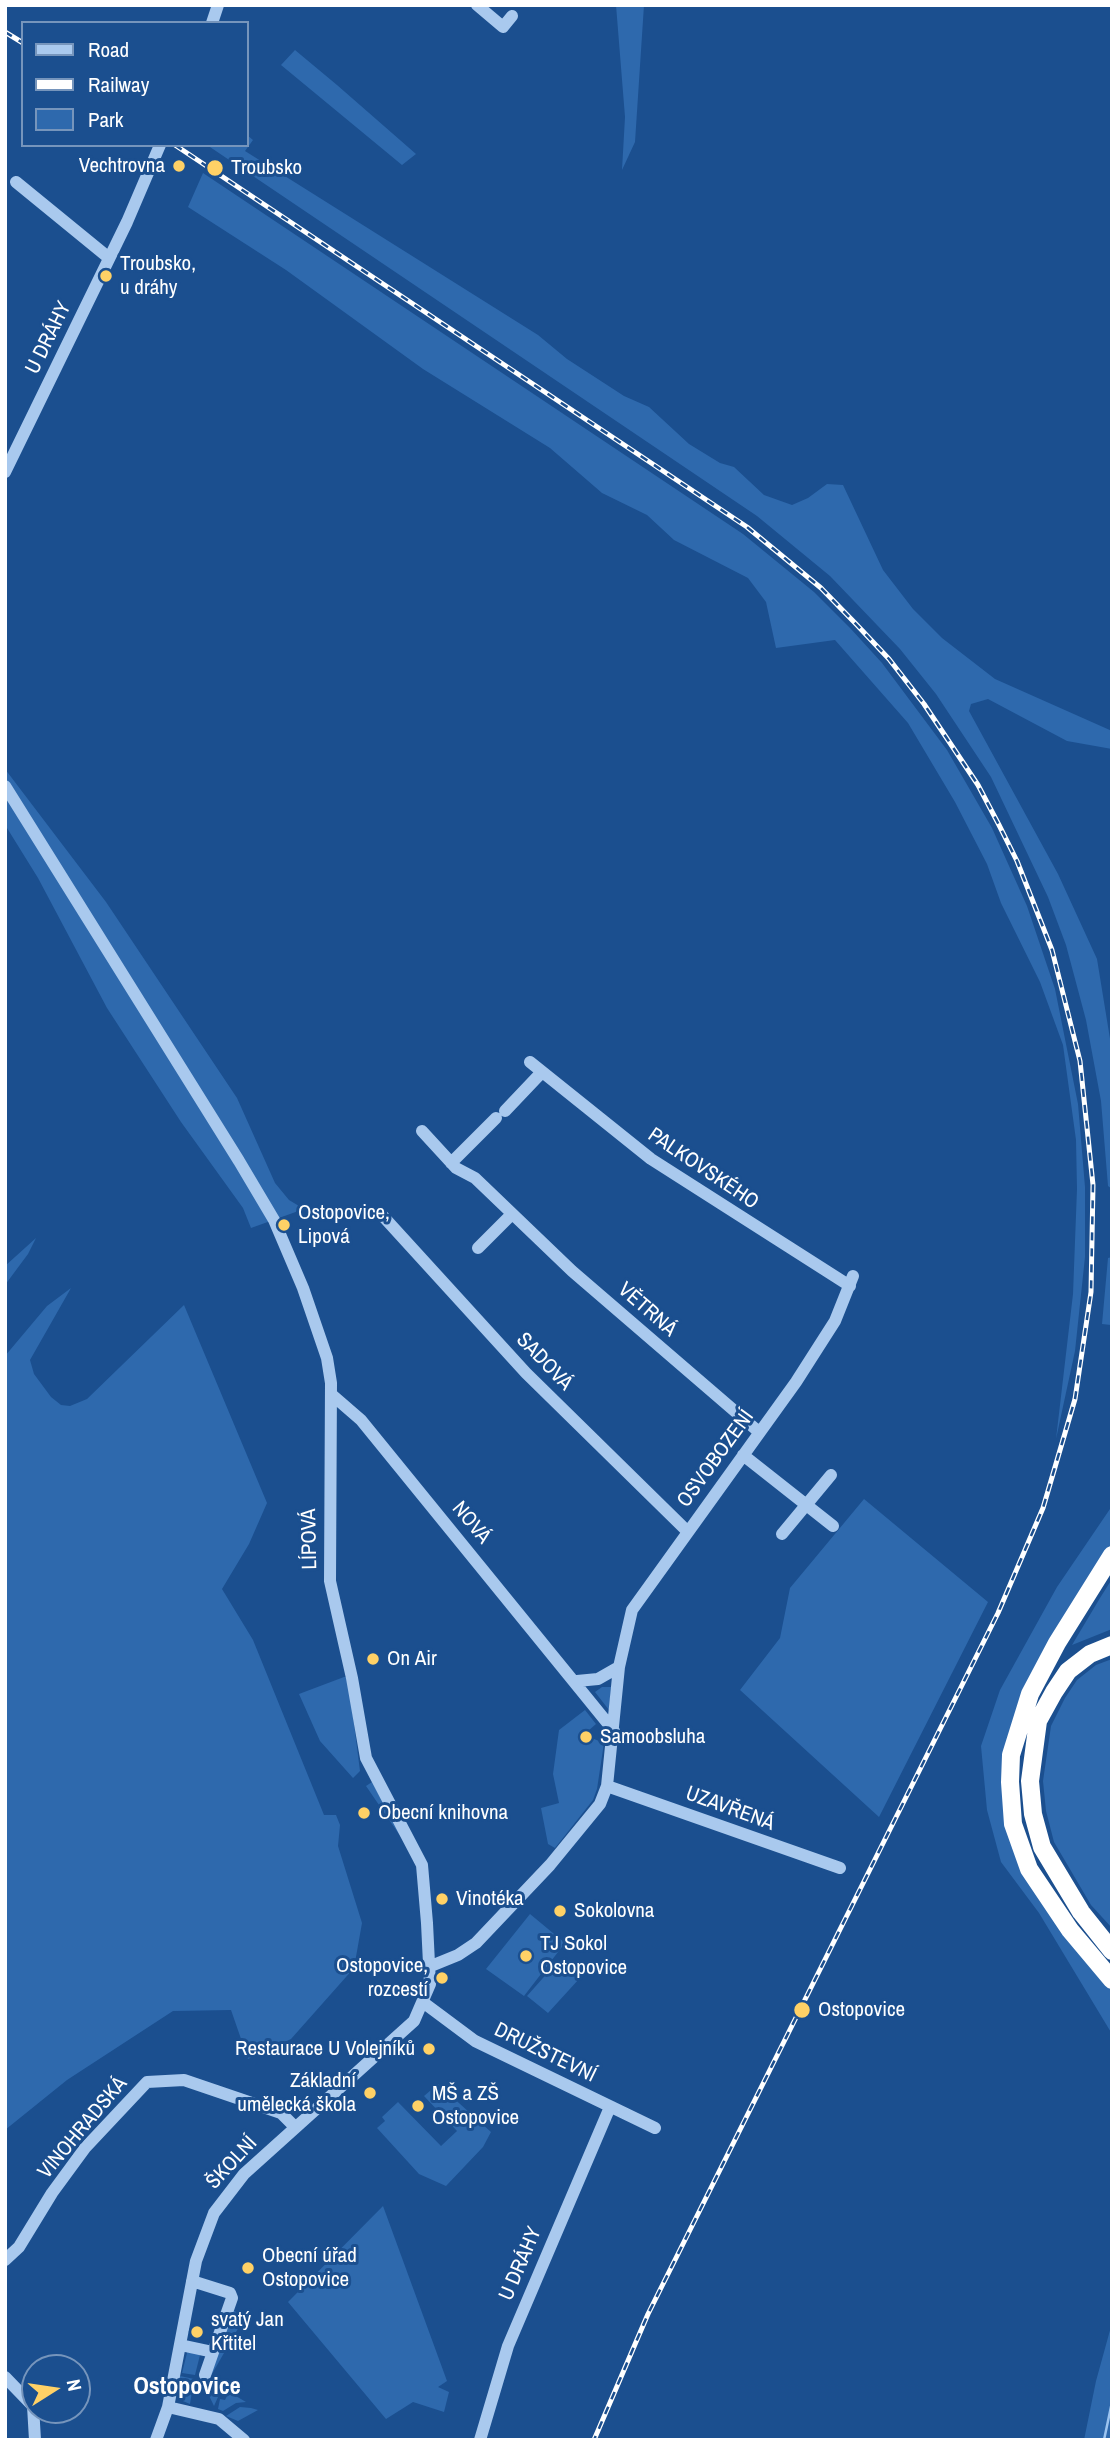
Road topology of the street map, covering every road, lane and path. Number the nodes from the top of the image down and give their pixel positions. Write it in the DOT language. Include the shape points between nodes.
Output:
graph roads {
  1 [pos="477,5"];
  2 [pos="512,16"];
  3 [pos="159,147"];
  4 [pos="16,181"];
  5 [pos="109,258"];
  6 [pos="5,472"];
  7 [pos="5,786"];
  8 [pos="530,1062"];
  9 [pos="542,1072"];
  10 [pos="422,1131"];
  11 [pos="451,1163"];
  12 [pos="381,1214"];
  13 [pos="511,1215"];
  14 [pos="478,1248"];
  15 [pos="852,1281"];
  16 [pos="331,1394"];
  17 [pos="759,1432"];
  18 [pos="743,1455"];
  19 [pos="831,1475"];
  20 [pos="806,1504"];
  21 [pos="833,1526"];
  22 [pos="687,1531"];
  23 [pos="782,1534"];
  24 [pos="1112,1555"];
  25 [pos="1112,1646"];
  26 [pos="616,1672"];
  27 [pos="582,1684"];
  28 [pos="614,1731"];
  29 [pos="607,1786"];
  30 [pos="840,1868"];
  31 [pos="427,1923"];
  32 [pos="1112,1951"];
  33 [pos="430,1966"];
  34 [pos="1112,1980"];
  35 [pos="424,2003"];
  36 [pos="610,2106"];
  37 [pos="295,2127"];
  38 [pos="655,2128"];
  39 [pos="5,2260"];
  40 [pos="192,2281"];
  41 [pos="186,2346"];
  42 [pos="213,2352"];
  43 [pos="205,2375"];
  44 [pos="5,2377"];
  45 [pos="168,2407"];
  46 [pos="35,2440"];
  47 [pos="156,2440"];
  48 [pos="244,2440"];
  49 [pos="480,2440"];
  1 -- 2 [label="street" via="503,27"];
  3 -- 5 [label="street, U DRÁHY"];
  4 -- 5 [label="street"];
  5 -- 6 [label="street, U DRÁHY"];
  7 -- 16 [label="street, LÍPOVÁ" via="274,1220 327,1358"];
  8 -- 9 [label="street, PALKOVSKÉHO"];
  9 -- 11 [label="street"];
  9 -- 15 [label="street, PALKOVSKÉHO" via="651,1159"];
  10 -- 11 [label="street, VĚTRNÁ"];
  11 -- 13 [label="street, VĚTRNÁ" via="475,1178"];
  12 -- 22 [label="street, SADOVÁ" via="526,1373"];
  13 -- 14 [label="street"];
  13 -- 17 [label="street, VĚTRNÁ"];
  15 -- 17 [label="street, OSVOBOZENÍ" via="839,1314"];
  16 -- 27 [label="street, NOVÁ" via="361,1420"];
  16 -- 31 [label="street, LÍPOVÁ" via="330,1581 366,1758 422,1866"];
  17 -- 18 [label="street, OSVOBOZENÍ"];
  18 -- 20 [label="street"];
  18 -- 22 [label="street, OSVOBOZENÍ"];
  19 -- 20 [label="street"];
  20 -- 21 [label="street"];
  20 -- 23 [label="street"];
  22 -- 26 [label="street, OSVOBOZENÍ" via="632,1610"];
  24 -- 34 [label="highway" via="1030,1694 1011,1755 1010,1804 1020,1846 1036,1880"];
  25 -- 32 [label="highway" via="1090,1654 1068,1671 1038,1721 1030,1781 1042,1847 1081,1912"];
  26 -- 27 [label="street"];
  26 -- 28 [label="street, OSVOBOZENÍ"];
  27 -- 28 [label="street, NOVÁ"];
  28 -- 29 [label="street, OSVOBOZENÍ"];
  29 -- 30 [label="street, UZAVŘENÁ"];
  29 -- 33 [label="street, OSVOBOZENÍ" via="588,1821 476,1943"];
  31 -- 33 [label="street, ŠKOLNÍ"];
  33 -- 35 [label="street, ŠKOLNÍ"];
  35 -- 36 [label="street, DRUŽSTEVNÍ" via="475,2041"];
  35 -- 37 [label="street, ŠKOLNÍ" via="394,2042"];
  36 -- 38 [label="street, DRUŽSTEVNÍ"];
  36 -- 49 [label="street, U DRÁHY" via="508,2346"];
  37 -- 39 [label="street, VINOHRADSKÁ" via="281,2113 184,2080 146,2082 85,2148 19,2247"];
  37 -- 40 [label="street, ŠKOLNÍ" via="244,2174 218,2206 201,2242"];
  40 -- 42 [label="street" via="232,2294"];
  40 -- 45 [label="street, ŠKOLNÍ"];
  41 -- 42 [label="street"];
  42 -- 43 [label="street"];
  44 -- 46 [label="street" via="33,2406"];
  45 -- 47 [label="street, ŠKOLNÍ"];
  45 -- 48 [label="street" via="219,2419"];
}
